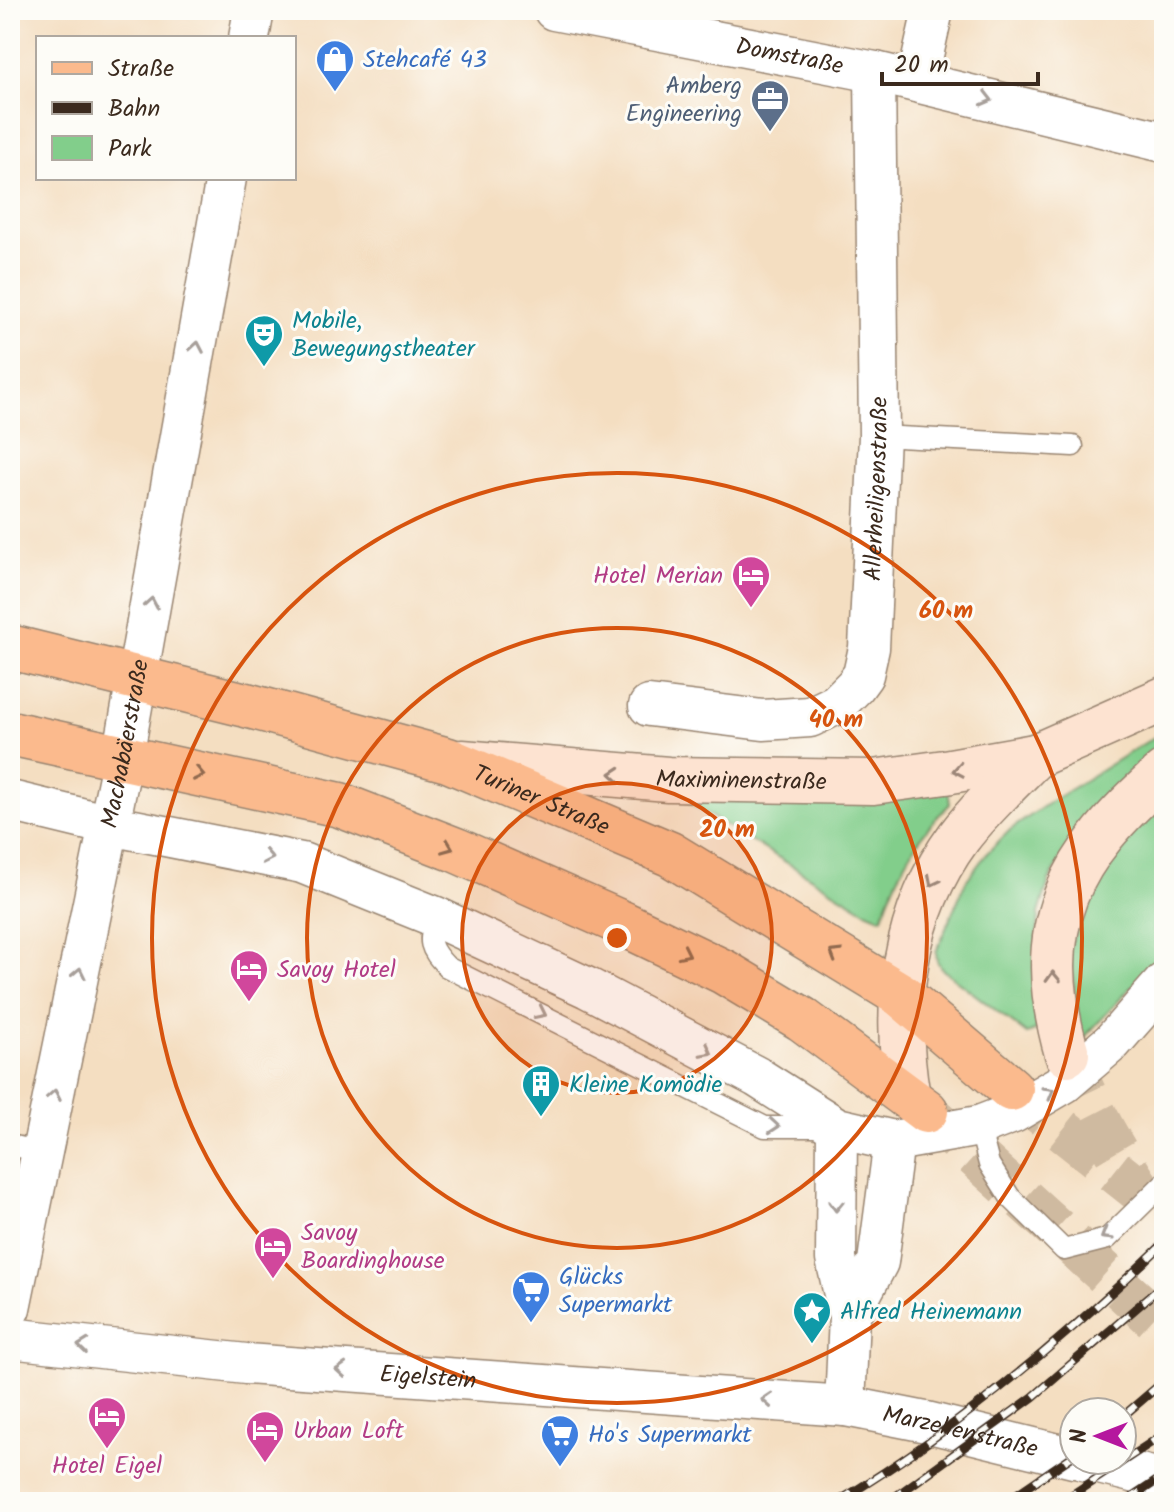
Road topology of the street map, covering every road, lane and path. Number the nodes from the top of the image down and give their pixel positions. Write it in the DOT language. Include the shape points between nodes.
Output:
graph roads {
  1 [pos="254,10"];
  2 [pos="554,10"];
  3 [pos="933,10"];
  4 [pos="249,36"];
  5 [pos="875,72"];
  6 [pos="917,82"];
  7 [pos="1164,142"];
  8 [pos="226,180"];
  9 [pos="879,436"];
  10 [pos="1073,446"];
  11 [pos="10,647"];
  12 [pos="137,680"];
  13 [pos="1164,699"];
  14 [pos="649,706"];
  15 [pos="10,733"];
  16 [pos="1035,756"];
  17 [pos="123,757"];
  18 [pos="448,760"];
  19 [pos="1164,773"];
  20 [pos="10,801"];
  21 [pos="109,825"];
  22 [pos="436,917"];
  23 [pos="492,943"];
  24 [pos="1164,983"];
  25 [pos="490,988"];
  26 [pos="901,995"];
  27 [pos="1067,1054"];
  28 [pos="1011,1089"];
  29 [pos="979,1126"];
  30 [pos="837,1128"];
  31 [pos="894,1141"];
  32 [pos="26,1148"];
  33 [pos="1164,1183"];
  34 [pos="10,1308"];
  35 [pos="849,1316"];
  36 [pos="10,1338"];
  37 [pos="845,1406"];
  38 [pos="1058,1454"];
  39 [pos="1138,1474"];
  40 [pos="1164,1480"];
  1 -- 4 [label="street"];
  2 -- 5 [label="street, Domstraße"];
  3 -- 6 [label="street"];
  5 -- 6 [label="street, Domstraße"];
  5 -- 9 [label="street, Allerheiligenstraße"];
  6 -- 7 [label="street, Domstraße, one-way"];
  12 -- 8 [label="street, Machabäerstraße, one-way"];
  9 -- 10 [label="lane"];
  9 -- 14 [label="street, Allerheiligenstraße" via="869,648 855,686 837,704 810,717 763,720"];
  11 -- 12 [label="main road, Turiner Straße"];
  12 -- 17 [label="street, Machabäerstraße"];
  12 -- 18 [label="main road, Turiner Straße"];
  13 -- 16 [label="main road, Maximinenstraße"];
  15 -- 17 [label="main road"];
  16 -- 18 [label="main road, Maximinenstraße, one-way" via="873,782 668,779"];
  16 -- 26 [label="main road, Maximinenstraße, one-way" via="979,813 939,868 919,909"];
  17 -- 21 [label="street, Machabäerstraße"];
  17 -- 26 [label="main road, Maximinenstraße, one-way" via="340,805 456,850 724,972 802,1019 917,1104 902,1062"];
  26 -- 18 [label="main road, Turiner Straße, one-way" via="670,854"];
  27 -- 19 [label="main road, one-way" via="1053,990 1059,916 1093,845"];
  20 -- 21 [label="street"];
  21 -- 22 [label="street, one-way" via="302,863"];
  32 -- 21 [label="street, Machabäerstraße, one-way"];
  22 -- 23 [label="street"];
  22 -- 25 [label="lane" via="429,936 433,952 447,967"];
  23 -- 25 [label="lane" via="487,963"];
  23 -- 30 [label="street, one-way" via="757,1077"];
  29 -- 24 [label="street, one-way" via="1064,1083 1112,1042"];
  25 -- 30 [label="lane, one-way" via="765,1127"];
  26 -- 28 [label="main road, Turiner Straße"];
  29 -- 31 [label="street"];
  33 -- 29 [label="lane, one-way" via="1107,1239 1064,1250 1010,1197 989,1164"];
  30 -- 31 [label="street"];
  30 -- 35 [label="street, one-way" via="836,1259"];
  31 -- 35 [label="street" via="878,1262"];
  32 -- 34 [label="street, Machabäerstraße"];
  35 -- 37 [label="street"];
  37 -- 36 [label="street, Eigelstein, one-way" via="246,1364"];
  37 -- 38 [label="street, Marzellenstraße"];
  39 -- 40 [label="street"];
}
